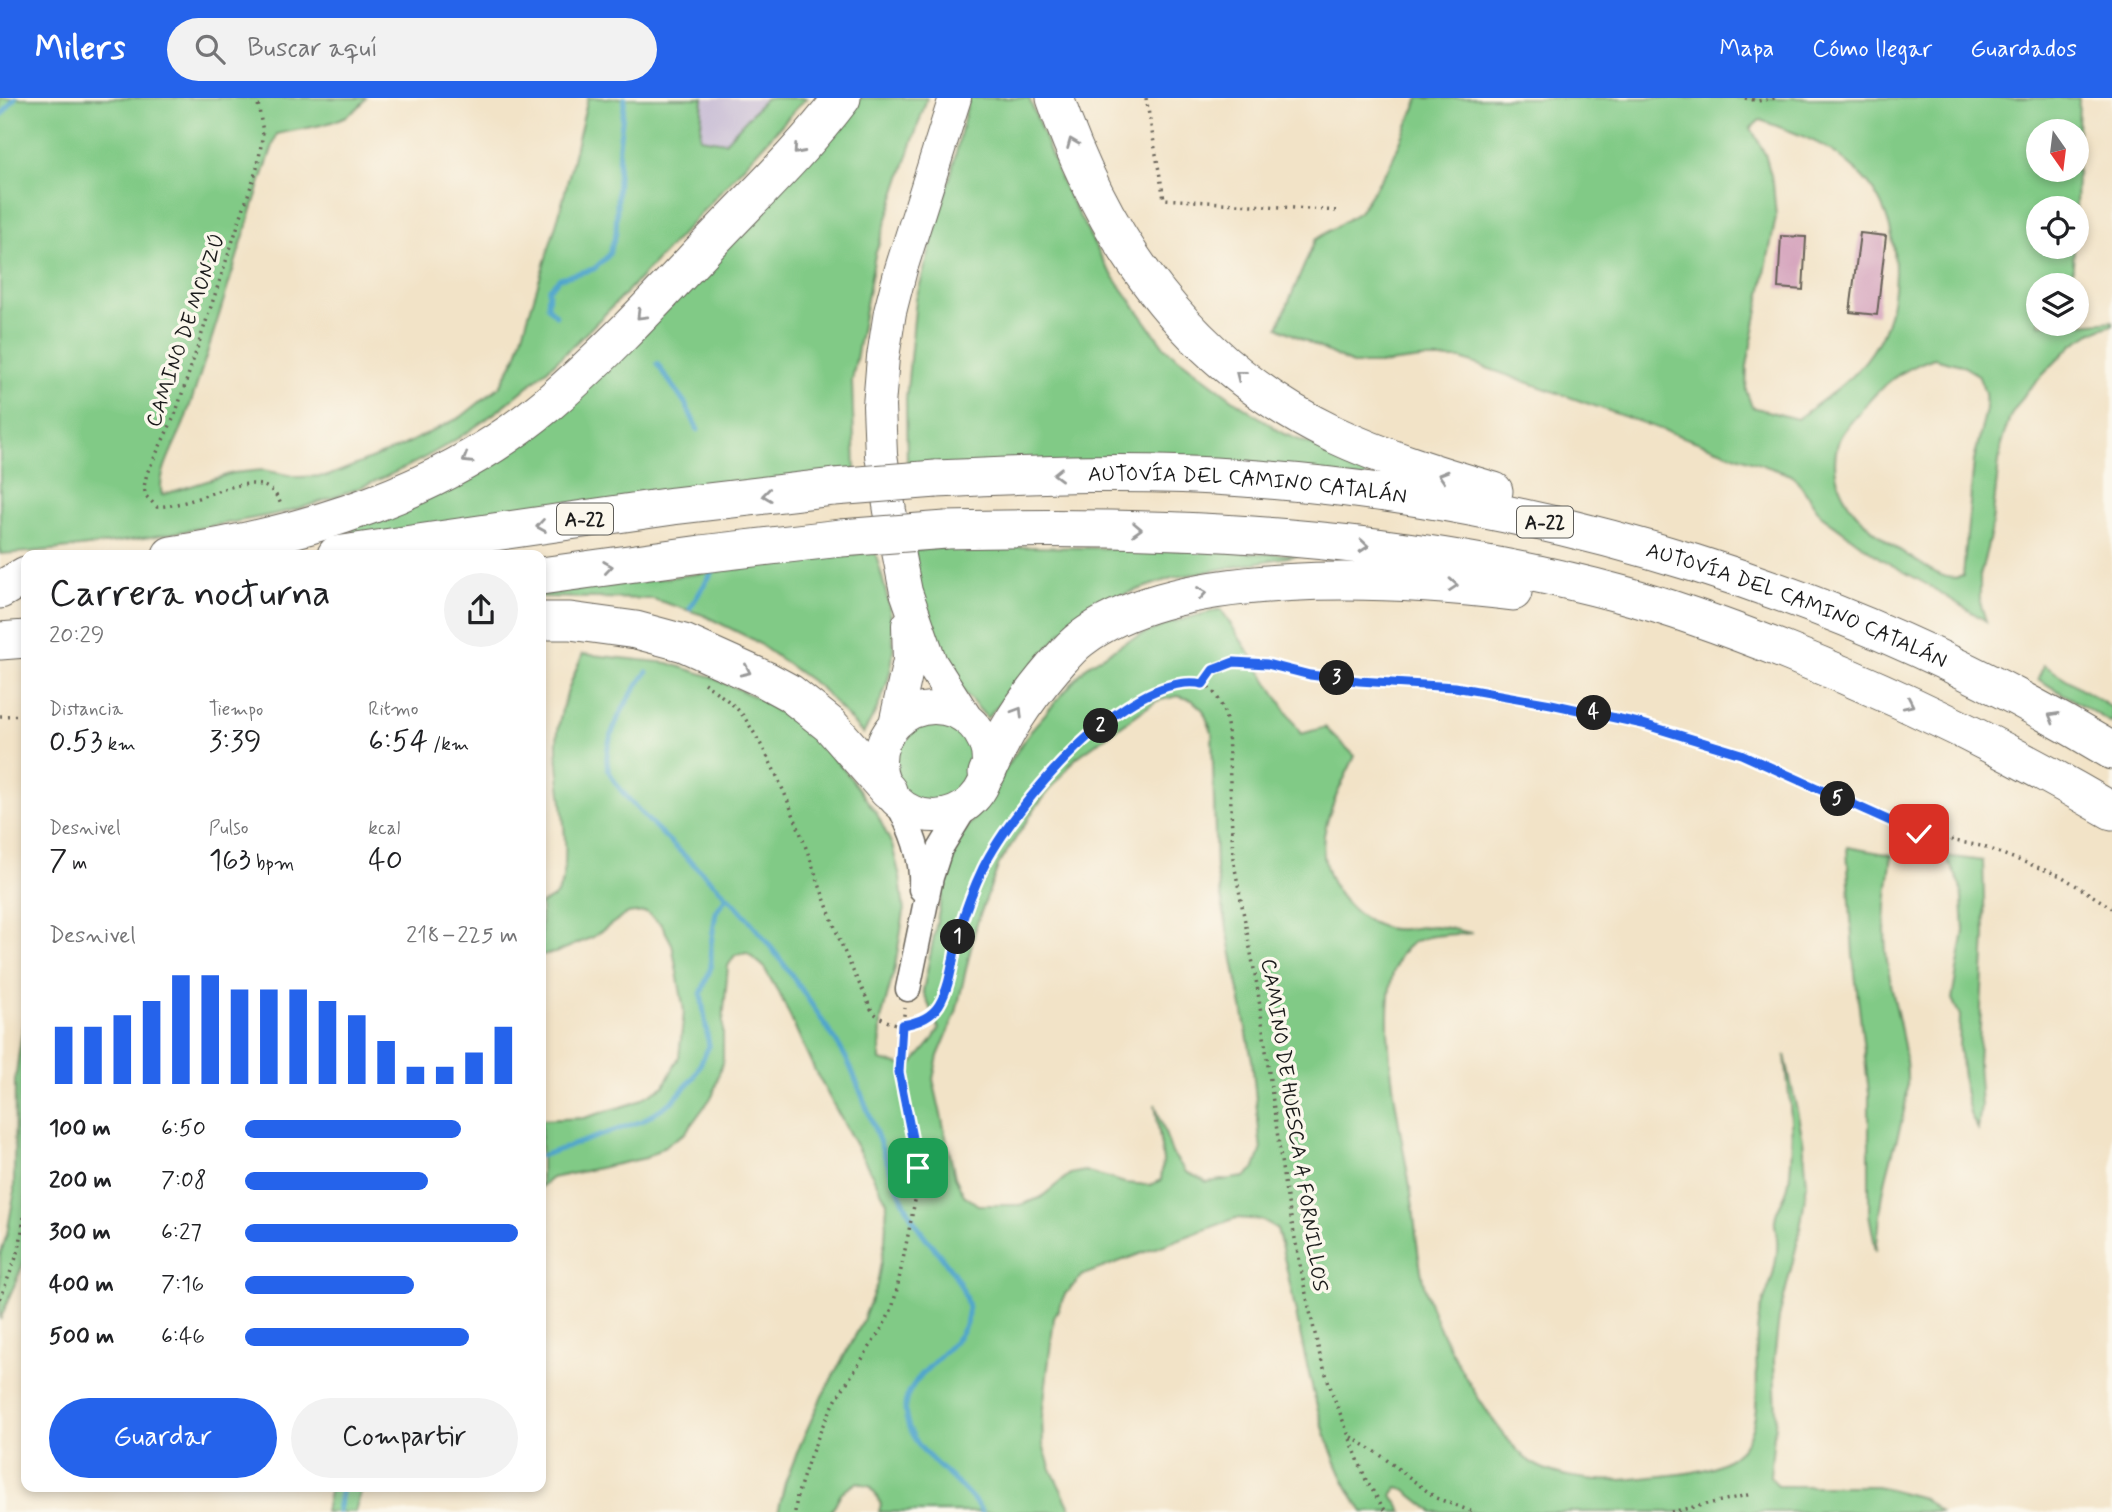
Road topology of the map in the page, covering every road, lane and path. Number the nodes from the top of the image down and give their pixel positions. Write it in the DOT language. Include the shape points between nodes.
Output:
graph roads {
  1 [pos="257,98"];
  2 [pos="842,98"];
  3 [pos="946,98"];
  4 [pos="955,98"];
  5 [pos="1055,98"];
  6 [pos="1146,98"];
  7 [pos="1745,98"];
  8 [pos="1775,98"];
  9 [pos="942,135"];
  10 [pos="1339,211"];
  11 [pos="283,511"];
  12 [pos="198,550"];
  13 [pos="370,550"];
  14 [pos="546,575"];
  15 [pos="21,578"];
  16 [pos="21,589"];
  17 [pos="0,590"];
  18 [pos="906,592"];
  19 [pos="546,621"];
  20 [pos="21,639"];
  21 [pos="0,641"];
  22 [pos="21,647"];
  23 [pos="0,649"];
  24 [pos="1919,650"];
  25 [pos="700,679"];
  26 [pos="1862,681"];
  27 [pos="1203,684"];
  28 [pos="21,715"];
  29 [pos="0,716"];
  30 [pos="966,718"];
  31 [pos="895,724"];
  32 [pos="2112,751"];
  33 [pos="987,773"];
  34 [pos="892,796"];
  35 [pos="967,805"];
  36 [pos="2112,811"];
  37 [pos="2112,908"];
  38 [pos="917,942"];
  39 [pos="908,989"];
  40 [pos="902,1025"];
  41 [pos="21,1237"];
  42 [pos="0,1299"];
  43 [pos="1349,1436"];
  44 [pos="1752,1494"];
  45 [pos="795,1512"];
  46 [pos="1385,1512"];
  47 [pos="1473,1512"];
  48 [pos="1671,1512"];
  1 -- 11 [label="path, CAMINO DE MONZÚ" via="263,132 258,166 175,415 144,487 156,507 247,483 265,485 279,499"];
  2 -- 12 [label="highway, one-way" via="596,361 496,442 439,476 378,503 323,522"];
  3 -- 9 [label="main road"];
  4 -- 9 [label="main road"];
  24 -- 5 [label="highway, one-way" via="1792,584 1667,541 1431,472 1332,434 1293,412 1215,355 1148,282 1101,208"];
  6 -- 10 [label="path" via="1164,199"];
  7 -- 8 [label="path"];
  9 -- 18 [label="main road" via="890,312 879,405 881,455"];
  24 -- 13 [label="highway, AUTOVÍA DEL CAMINO CATALÁN / A-22, one-way, bridge" via="1798,599 1556,524 1345,488 1244,478 1119,473 834,487"];
  14 -- 26 [label="highway, A-22, one-way, bridge" via="841,538 946,530 1136,528 1382,548 1505,566 1622,594 1708,621"];
  15 -- 17 [label="highway"];
  16 -- 17 [label="highway"];
  18 -- 30 [label="main road" via="931,663"];
  18 -- 31 [label="main road" via="909,661"];
  19 -- 34 [label="highway, one-way" via="636,630 684,643 766,680 830,726"];
  20 -- 21 [label="highway"];
  22 -- 23 [label="highway"];
  32 -- 24 [label="highway, AUTOVÍA DEL CAMINO CATALÁN / A-22, one-way" via="2020,698"];
  25 -- 40 [label="path" via="743,715 777,777 849,965 873,1012"];
  33 -- 26 [label="highway, one-way" via="1024,701 1079,640 1134,610 1226,589 1299,583 1453,585 1558,598 1702,629"];
  26 -- 36 [label="highway, A-22, one-way" via="1967,731"];
  27 -- 37 [label="path" via="1213,670 1234,662 1267,664 1359,681 1455,687 1643,724 1741,754 1919,834 1981,846 2061,876"];
  27 -- 40 [label="path" via="1175,682 1132,703 1061,761 1017,814 984,867 961,926 940,1004 926,1018"];
  27 -- 43 [label="path, CAMINO DE HUESCA A FORNILLOS" via="1221,701 1228,730 1233,858 1257,985 1284,1182 1320,1356"];
  28 -- 29 [label="path"];
  30 -- 31 [label="main road" via="929,708"];
  30 -- 33 [label="main road" via="984,741"];
  31 -- 34 [label="main road" via="880,751 880,766"];
  33 -- 35 [label="main road"];
  34 -- 35 [label="main road" via="918,814 930,816"];
  34 -- 38 [label="street" via="912,831 919,857 922,881"];
  35 -- 38 [label="street" via="940,849"];
  38 -- 39 [label="street"];
  40 -- 45 [label="path" via="899,1072 919,1181 897,1289 882,1328 823,1425"];
  41 -- 42 [label="path"];
  43 -- 46 [label="path, CAMINO DE HUESCA A FORNILLOS"];
  43 -- 47 [label="path" via="1436,1498"];
  44 -- 48 [label="path"];
}
